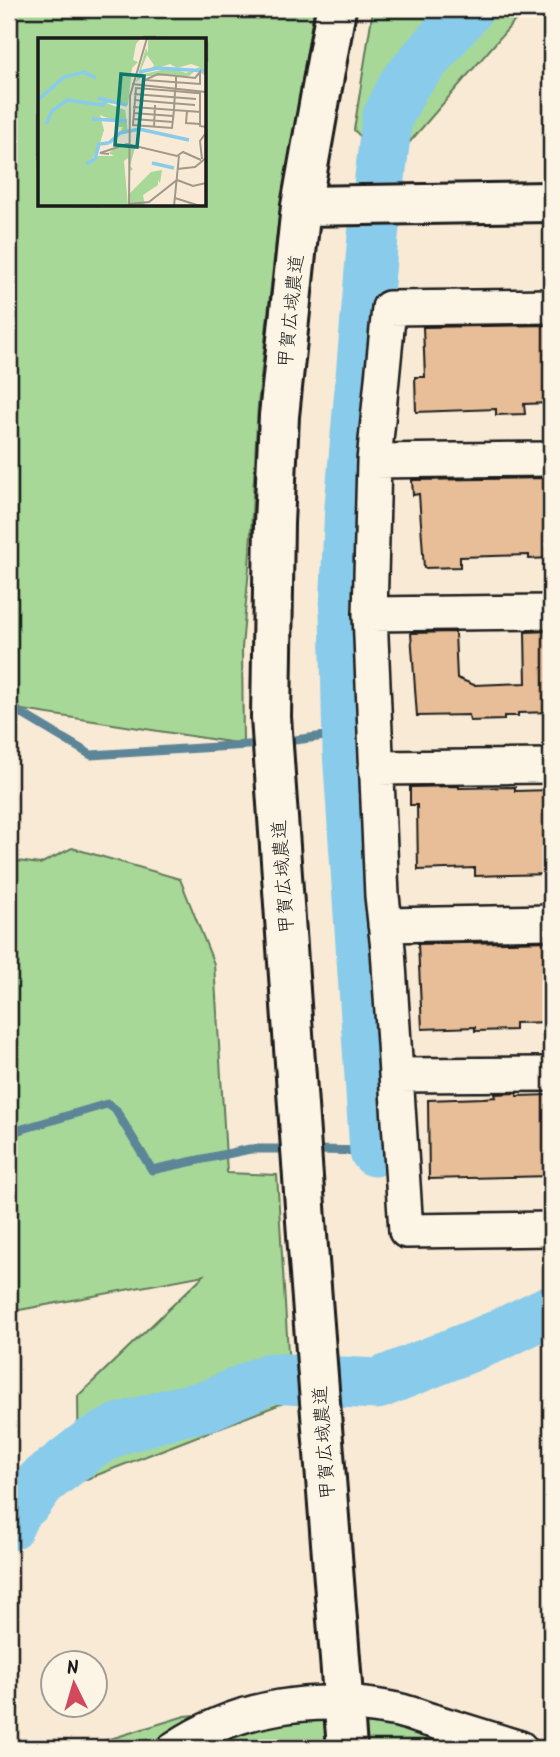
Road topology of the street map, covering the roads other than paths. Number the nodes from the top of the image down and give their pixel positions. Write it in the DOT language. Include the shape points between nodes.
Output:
graph roads {
  1 [pos="336,9"];
  2 [pos="551,202"];
  3 [pos="301,205"];
  4 [pos="551,306"];
  5 [pos="551,459"];
  6 [pos="374,461"];
  7 [pos="551,612"];
  8 [pos="370,614"];
  9 [pos="551,766"];
  10 [pos="376,768"];
  11 [pos="551,922"];
  12 [pos="385,925"];
  13 [pos="551,1073"];
  14 [pos="396,1075"];
  15 [pos="551,1229"];
  16 [pos="343,1703"];
  17 [pos="175,1748"];
  18 [pos="347,1748"];
  19 [pos="520,1748"];
  1 -- 3 [label="street, 甲賀広域農道"];
  2 -- 3 [label="street"];
  3 -- 16 [label="street, 甲賀広域農道" via="279,416 271,717"];
  4 -- 6 [label="street" via="389,308"];
  5 -- 6 [label="street"];
  6 -- 8 [label="street"];
  7 -- 8 [label="street"];
  8 -- 10 [label="street"];
  9 -- 10 [label="street"];
  10 -- 12 [label="street"];
  11 -- 12 [label="street"];
  12 -- 14 [label="street"];
  13 -- 14 [label="street"];
  14 -- 15 [label="street" via="406,1231"];
  16 -- 17 [label="street" via="301,1703 246,1713"];
  16 -- 18 [label="street, 甲賀広域農道"];
  16 -- 19 [label="street" via="393,1709"];
}
